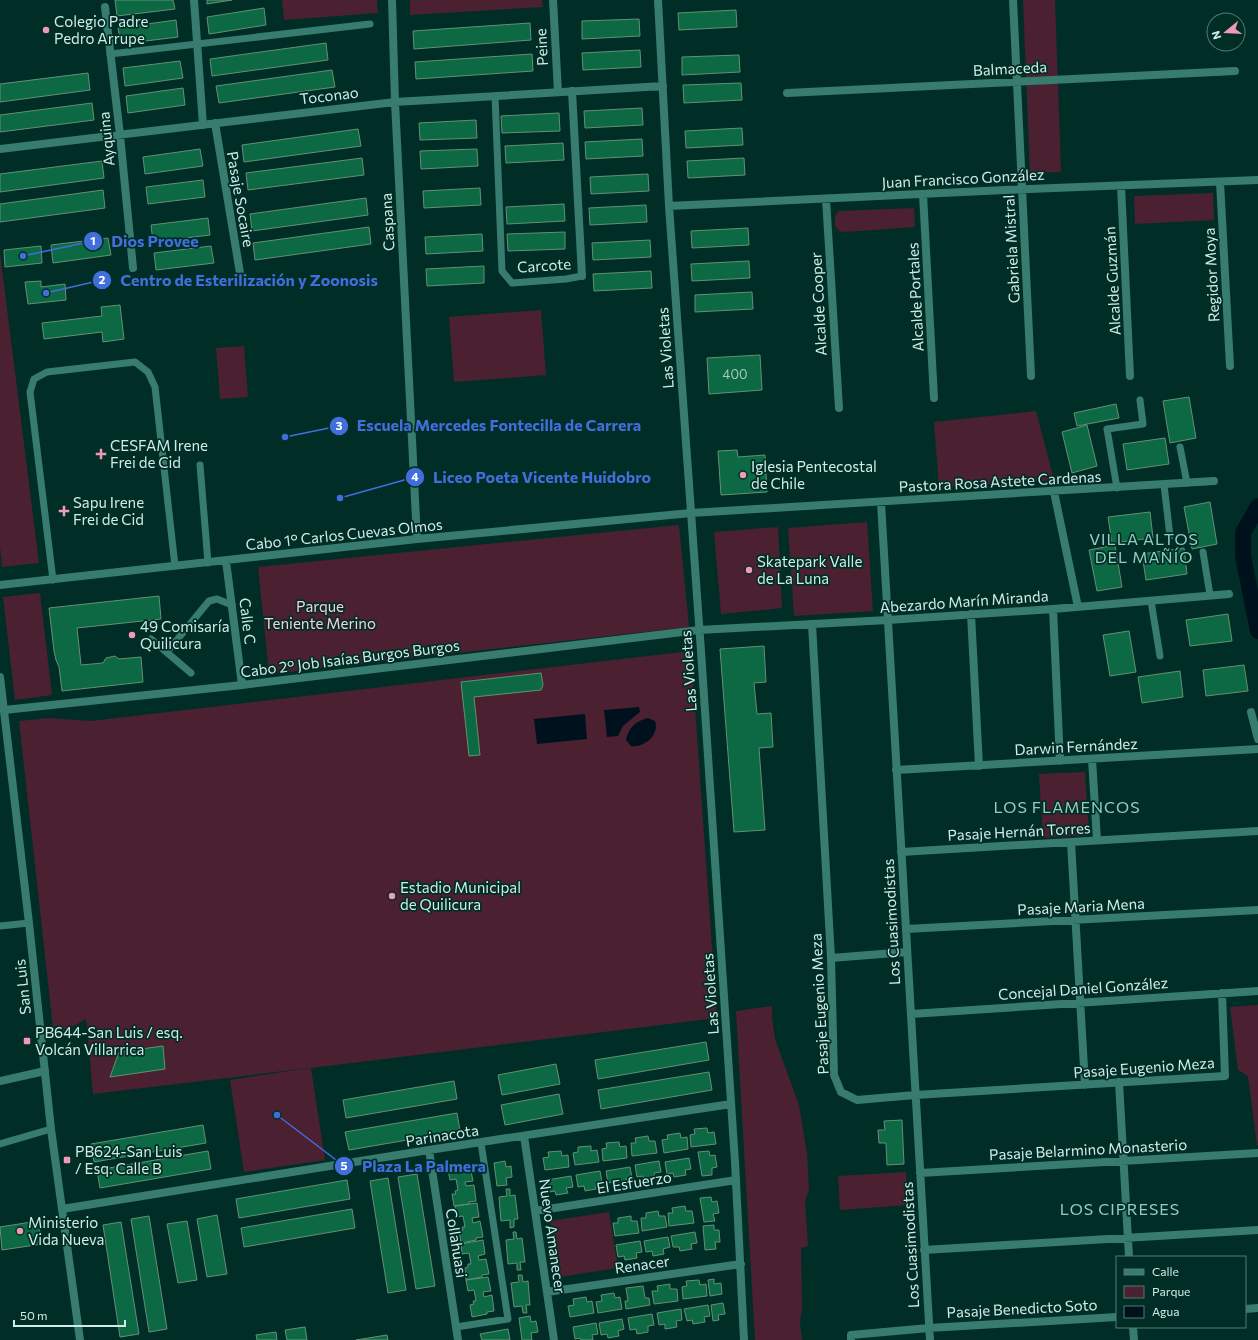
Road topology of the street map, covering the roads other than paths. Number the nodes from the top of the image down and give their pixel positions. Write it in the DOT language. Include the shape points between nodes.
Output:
graph roads {
  1 [pos="194,0"];
  2 [pos="392,0"];
  3 [pos="553,0"];
  4 [pos="658,0"];
  5 [pos="1013,0"];
  6 [pos="105,7"];
  7 [pos="370,24"];
  8 [pos="197,44"];
  9 [pos="110,54"];
  10 [pos="1234,71"];
  11 [pos="1016,82"];
  12 [pos="663,86"];
  13 [pos="572,91"];
  14 [pos="558,92"];
  15 [pos="787,93"];
  16 [pos="495,96"];
  17 [pos="395,102"];
  18 [pos="215,123"];
  19 [pos="203,125"];
  20 [pos="120,135"];
  21 [pos="0,149"];
  22 [pos="1258,180"];
  23 [pos="1220,182"];
  24 [pos="1121,186"];
  25 [pos="1022,189"];
  26 [pos="923,194"];
  27 [pos="826,199"];
  28 [pos="669,206"];
  29 [pos="133,268"];
  30 [pos="582,276"];
  31 [pos="241,279"];
  32 [pos="1230,366"];
  33 [pos="1031,376"];
  34 [pos="1130,376"];
  35 [pos="934,398"];
  36 [pos="1140,400"];
  37 [pos="839,408"];
  38 [pos="1180,447"];
  39 [pos="200,465"];
  40 [pos="1214,481"];
  41 [pos="1187,483"];
  42 [pos="1164,484"];
  43 [pos="1117,488"];
  44 [pos="1054,492"];
  45 [pos="880,502"];
  46 [pos="691,514"];
  47 [pos="1170,536"];
  48 [pos="417,539"];
  49 [pos="1203,552"];
  50 [pos="226,561"];
  51 [pos="208,563"];
  52 [pos="175,566"];
  53 [pos="53,580"];
  54 [pos="0,585"];
  55 [pos="1229,594"];
  56 [pos="1210,595"];
  57 [pos="1151,601"];
  58 [pos="232,605"];
  59 [pos="1078,607"];
  60 [pos="1053,609"];
  61 [pos="972,614"];
  62 [pos="888,620"];
  63 [pos="812,624"];
  64 [pos="699,630"];
  65 [pos="152,640"];
  66 [pos="167,652"];
  67 [pos="1160,656"];
  68 [pos="192,673"];
  69 [pos="0,677"];
  70 [pos="242,685"];
  71 [pos="4,710"];
  72 [pos="1251,712"];
  73 [pos="1258,739"];
  74 [pos="1258,749"];
  75 [pos="1092,759"];
  76 [pos="1060,761"];
  77 [pos="978,766"];
  78 [pos="896,770"];
  79 [pos="1258,831"];
  80 [pos="1097,840"];
  81 [pos="1071,842"];
  82 [pos="901,852"];
  83 [pos="1258,910"];
  84 [pos="1075,920"];
  85 [pos="29,923"];
  86 [pos="0,926"];
  87 [pos="906,929"];
  88 [pos="907,952"];
  89 [pos="831,958"];
  90 [pos="1258,991"];
  91 [pos="1222,993"];
  92 [pos="1080,1003"];
  93 [pos="911,1014"];
  94 [pos="45,1071"];
  95 [pos="0,1081"];
  96 [pos="1119,1082"];
  97 [pos="1086,1084"];
  98 [pos="915,1095"];
  99 [pos="731,1104"];
  100 [pos="51,1129"];
  101 [pos="524,1136"];
  102 [pos="481,1143"];
  103 [pos="0,1144"];
  104 [pos="429,1150"];
  105 [pos="1258,1153"];
  106 [pos="1123,1160"];
  107 [pos="920,1172"];
  108 [pos="736,1180"];
  109 [pos="62,1209"];
  110 [pos="535,1211"];
  111 [pos="1258,1230"];
  112 [pos="1128,1238"];
  113 [pos="924,1250"];
  114 [pos="1129,1256"];
  115 [pos="740,1264"];
  116 [pos="547,1292"];
  117 [pos="1258,1308"];
  118 [pos="1246,1309"];
  119 [pos="1116,1316"];
  120 [pos="456,1327"];
  121 [pos="929,1328"];
  122 [pos="1133,1328"];
  123 [pos="851,1338"];
  124 [pos="80,1340"];
  125 [pos="458,1340"];
  126 [pos="554,1340"];
  127 [pos="744,1340"];
  128 [pos="930,1340"];
  129 [pos="1134,1340"];
  1 -- 8 [label="street"];
  2 -- 17 [label="street, Caspana"];
  3 -- 14 [label="street, Peine"];
  4 -- 12 [label="street, Las Violetas"];
  5 -- 11 [label="street, Gabriela Mistral"];
  6 -- 9 [label="street, Ayquina"];
  7 -- 8 [label="lane"];
  8 -- 9 [label="lane"];
  8 -- 19 [label="street"];
  9 -- 20 [label="street, Ayquina"];
  10 -- 11 [label="street, Balmaceda"];
  11 -- 15 [label="street, Balmaceda"];
  11 -- 25 [label="street, Gabriela Mistral"];
  12 -- 13 [label="street, Toconao"];
  12 -- 28 [label="street, Las Violetas"];
  13 -- 14 [label="street, Toconao"];
  13 -- 30 [label="street, Carcote"];
  14 -- 16 [label="street, Toconao"];
  16 -- 17 [label="street, Toconao"];
  16 -- 30 [label="lane, Carcote" via="502,271 512,283"];
  17 -- 18 [label="street, Toconao"];
  17 -- 48 [label="street, Caspana"];
  18 -- 19 [label="street, Toconao"];
  18 -- 31 [label="street, Pasaje Socaire"];
  19 -- 20 [label="street, Toconao"];
  20 -- 21 [label="street, Toconao"];
  20 -- 29 [label="street, Ayquina"];
  22 -- 23 [label="street, Juan Francisco González"];
  23 -- 24 [label="street, Juan Francisco González"];
  23 -- 32 [label="street, Regidor Moya"];
  24 -- 25 [label="street, Juan Francisco González"];
  24 -- 34 [label="street, Alcalde Guzmán"];
  25 -- 26 [label="street, Juan Francisco González"];
  25 -- 33 [label="street, Gabriela Mistral"];
  26 -- 27 [label="street, Juan Francisco González"];
  26 -- 35 [label="street, Alcalde Portales"];
  27 -- 28 [label="street, Juan Francisco González"];
  27 -- 37 [label="street, Alcalde Cooper"];
  28 -- 46 [label="street, Las Violetas"];
  36 -- 43 [label="lane" via="1143,424 1107,429"];
  38 -- 41 [label="lane"];
  39 -- 51 [label="lane"];
  40 -- 41 [label="street, Pastora Rosa Astete Cardenas"];
  41 -- 42 [label="street, Pastora Rosa Astete Cardenas"];
  42 -- 43 [label="street, Pastora Rosa Astete Cardenas"];
  42 -- 47 [label="lane"];
  43 -- 44 [label="street, Pastora Rosa Astete Cardenas"];
  44 -- 45 [label="street, Pastora Rosa Astete Cardenas"];
  44 -- 59 [label="street"];
  45 -- 46 [label="street, Pastora Rosa Astete Cardenas"];
  45 -- 62 [label="street, Los Cuasimodistas"];
  46 -- 48 [label="street, Cabo 1° Carlos Cuevas Olmos"];
  46 -- 64 [label="street, Las Violetas"];
  48 -- 50 [label="street, Cabo 1° Carlos Cuevas Olmos"];
  49 -- 56 [label="lane"];
  50 -- 51 [label="street, Cabo 1° Carlos Cuevas Olmos"];
  50 -- 58 [label="street, Calle C"];
  51 -- 52 [label="street, Cabo 1° Carlos Cuevas Olmos"];
  52 -- 53 [label="street, Cabo 1° Carlos Cuevas Olmos"];
  52 -- 53 [label="lane" via="155,387 148,372 135,362 47,372 34,379 30,392"];
  53 -- 54 [label="street, Cabo 1° Carlos Cuevas Olmos"];
  55 -- 56 [label="street, Abezardo Marín Miranda"];
  56 -- 57 [label="street, Abezardo Marín Miranda"];
  57 -- 59 [label="street, Abezardo Marín Miranda"];
  57 -- 67 [label="lane"];
  58 -- 66 [label="lane" via="217,599 209,601"];
  58 -- 70 [label="street, Calle C"];
  59 -- 60 [label="street, Abezardo Marín Miranda"];
  60 -- 61 [label="street, Abezardo Marín Miranda"];
  60 -- 76 [label="street"];
  61 -- 62 [label="street, Abezardo Marín Miranda"];
  61 -- 77 [label="street"];
  62 -- 63 [label="street, Abezardo Marín Miranda"];
  62 -- 78 [label="street, Los Cuasimodistas"];
  63 -- 64 [label="street, Abezardo Marín Miranda"];
  63 -- 89 [label="street, Pasaje Eugenio Meza"];
  64 -- 70 [label="street, Cabo 2° Job Isaías Burgos Burgos"];
  64 -- 99 [label="street, Las Violetas"];
  65 -- 66 [label="lane"];
  66 -- 68 [label="lane"];
  69 -- 71 [label="street, San Luis"];
  70 -- 71 [label="street, Cabo 2° Job Isaías Burgos Burgos"];
  71 -- 85 [label="street, San Luis"];
  72 -- 73 [label="street"];
  74 -- 75 [label="street, Darwin Fernández"];
  75 -- 76 [label="street, Darwin Fernández"];
  75 -- 80 [label="street"];
  76 -- 77 [label="street, Darwin Fernández"];
  77 -- 78 [label="street, Darwin Fernández"];
  78 -- 82 [label="street, Los Cuasimodistas"];
  79 -- 80 [label="street, Pasaje Hernán Torres"];
  80 -- 81 [label="street, Pasaje Hernán Torres"];
  81 -- 82 [label="street, Pasaje Hernán Torres"];
  81 -- 84 [label="street"];
  82 -- 87 [label="street, Los Cuasimodistas"];
  83 -- 84 [label="street, Pasaje Maria Mena"];
  84 -- 87 [label="street, Pasaje Maria Mena"];
  84 -- 92 [label="street"];
  85 -- 86 [label="lane"];
  85 -- 94 [label="street, San Luis"];
  87 -- 88 [label="street, Los Cuasimodistas"];
  88 -- 89 [label="street"];
  88 -- 93 [label="street, Los Cuasimodistas"];
  89 -- 98 [label="street, Pasaje Eugenio Meza" via="834,1075 841,1092 857,1100"];
  90 -- 91 [label="street, Concejal Daniel González"];
  91 -- 92 [label="street, Concejal Daniel González"];
  91 -- 96 [label="street, Pasaje Eugenio Meza" via="1225,1076"];
  92 -- 93 [label="street, Concejal Daniel González"];
  92 -- 97 [label="street"];
  93 -- 98 [label="street, Los Cuasimodistas"];
  94 -- 95 [label="street"];
  94 -- 100 [label="street, San Luis"];
  96 -- 97 [label="street, Pasaje Eugenio Meza"];
  96 -- 106 [label="street"];
  97 -- 98 [label="street, Pasaje Eugenio Meza"];
  98 -- 107 [label="street, Los Cuasimodistas"];
  99 -- 101 [label="street, Parinacota"];
  99 -- 108 [label="street, Las Violetas"];
  100 -- 103 [label="lane"];
  100 -- 109 [label="street, San Luis"];
  101 -- 102 [label="street, Parinacota"];
  101 -- 110 [label="street, Nuevo Amanecer"];
  102 -- 104 [label="street, Parinacota"];
  102 -- 120 [label="lane" via="508,1318"];
  104 -- 109 [label="street, Parinacota"];
  104 -- 120 [label="street, Collahuasi"];
  105 -- 106 [label="street, Pasaje Belarmino Monasterio"];
  106 -- 107 [label="street, Pasaje Belarmino Monasterio"];
  106 -- 112 [label="street"];
  107 -- 113 [label="street, Los Cuasimodistas"];
  108 -- 110 [label="street, El Esfuerzo"];
  108 -- 115 [label="street, Las Violetas"];
  109 -- 124 [label="street, San Luis"];
  110 -- 116 [label="street, Nuevo Amanecer"];
  111 -- 112 [label="street"];
  112 -- 113 [label="street"];
  112 -- 114 [label="street"];
  113 -- 121 [label="street, Los Cuasimodistas"];
  115 -- 116 [label="street, Renacer"];
  115 -- 127 [label="street, Las Violetas"];
  116 -- 126 [label="street, Nuevo Amanecer"];
  117 -- 118 [label="street"];
  119 -- 121 [label="street, Pasaje Benedicto Soto"];
  120 -- 125 [label="street, Collahuasi"];
  121 -- 123 [label="street, Pasaje Benedicto Soto"];
  121 -- 128 [label="street, Los Cuasimodistas"];
  122 -- 129 [label="street"];
}
